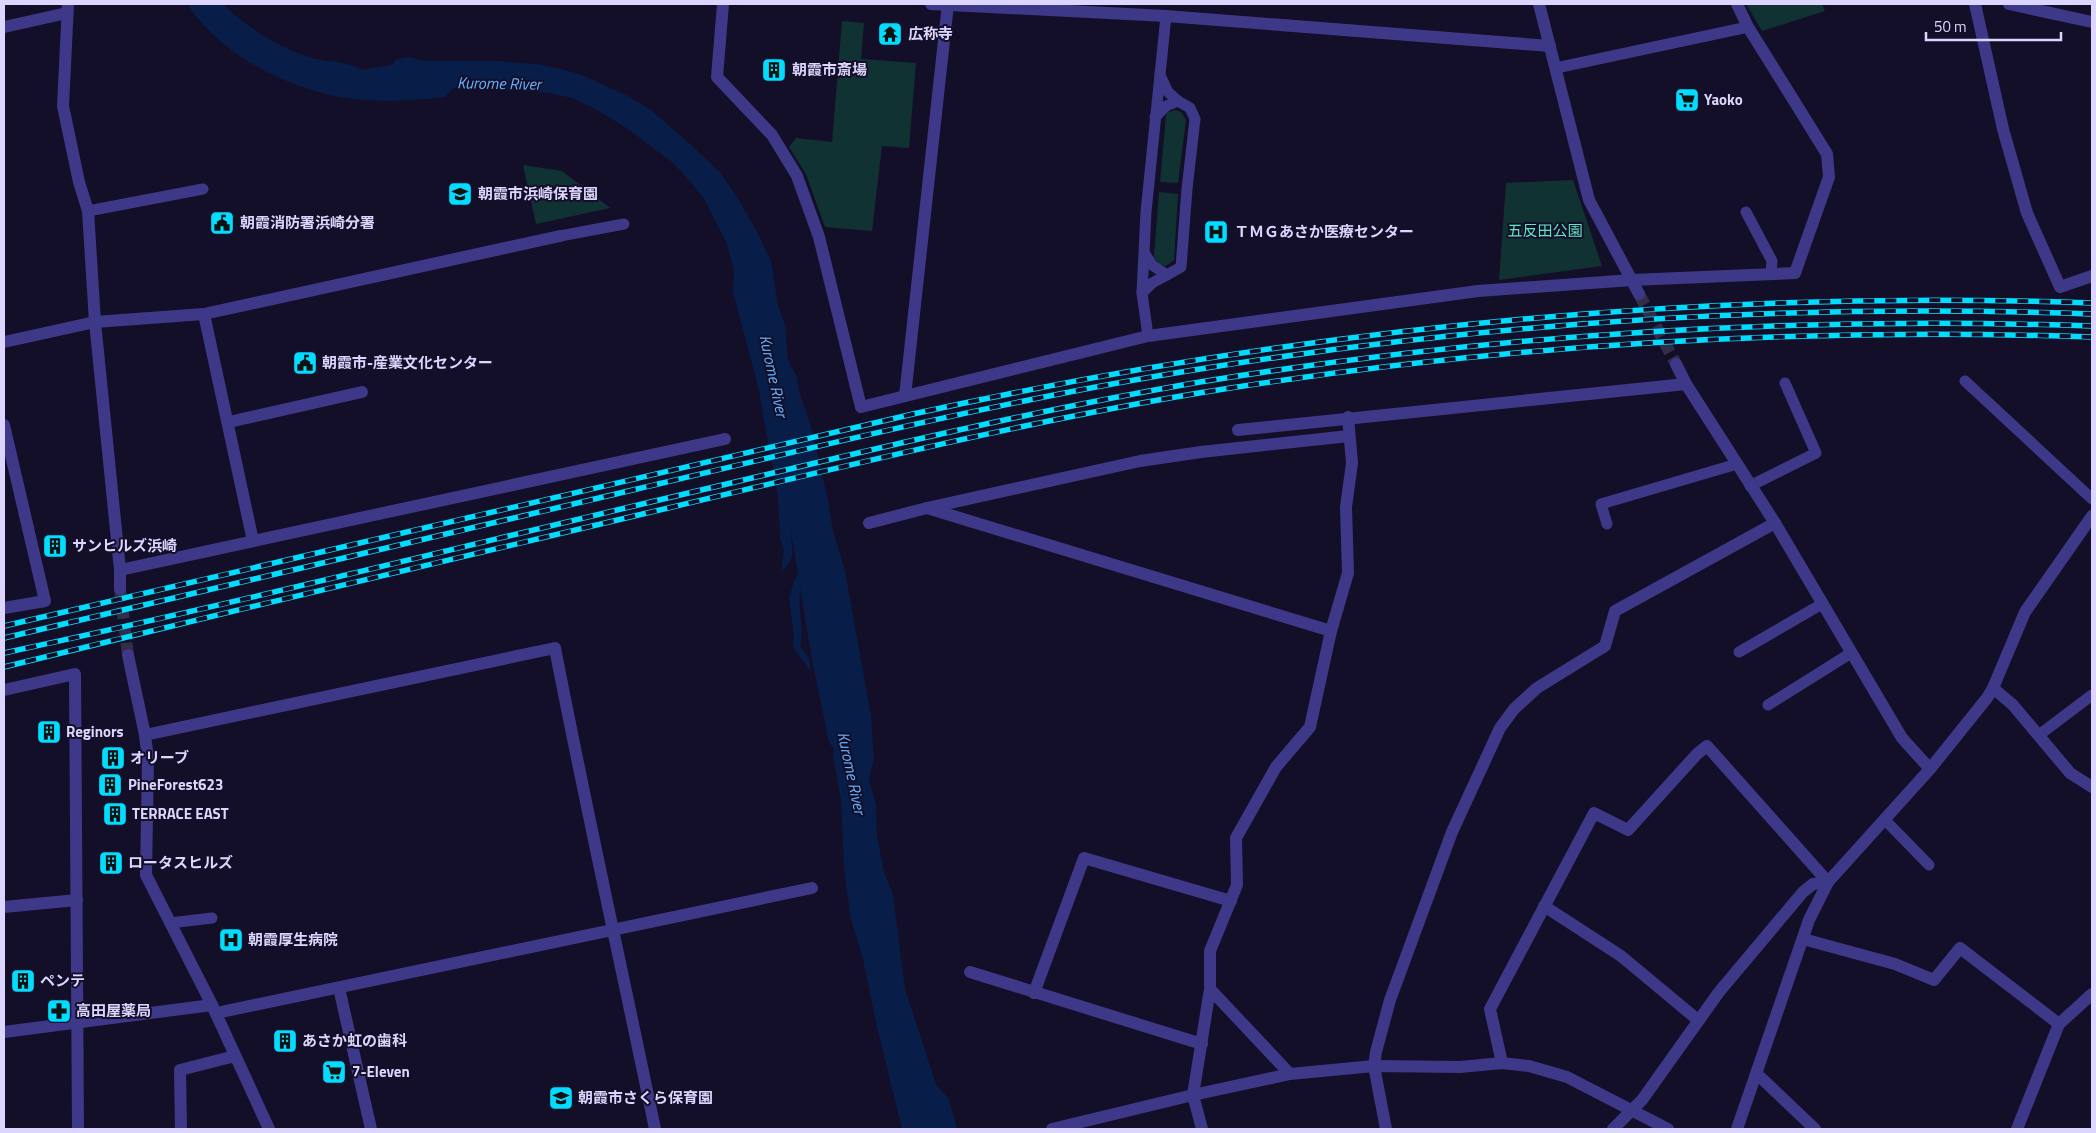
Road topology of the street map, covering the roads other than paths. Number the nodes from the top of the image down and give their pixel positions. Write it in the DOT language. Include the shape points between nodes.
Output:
graph roads {
  1 [pos="723,4"];
  2 [pos="931,4"];
  3 [pos="948,4"];
  4 [pos="1540,4"];
  5 [pos="1737,4"];
  6 [pos="1975,4"];
  7 [pos="2009,4"];
  8 [pos="67,8"];
  9 [pos="1167,10"];
  10 [pos="2092,22"];
  11 [pos="4,27"];
  12 [pos="1748,27"];
  13 [pos="1550,46"];
  14 [pos="1556,68"];
  15 [pos="1160,75"];
  16 [pos="1178,101"];
  17 [pos="1155,118"];
  18 [pos="203,189"];
  19 [pos="88,211"];
  20 [pos="1746,212"];
  21 [pos="624,224"];
  22 [pos="560,236"];
  23 [pos="1144,254"];
  24 [pos="1771,274"];
  25 [pos="1167,275"];
  26 [pos="2092,276"];
  27 [pos="1632,280"];
  28 [pos="1142,293"];
  29 [pos="1639,294"];
  30 [pos="204,314"];
  31 [pos="95,322"];
  32 [pos="1148,336"];
  33 [pos="4,342"];
  34 [pos="1676,364"];
  35 [pos="1965,381"];
  36 [pos="1785,383"];
  37 [pos="1686,384"];
  38 [pos="362,392"];
  39 [pos="905,396"];
  40 [pos="1348,417"];
  41 [pos="229,422"];
  42 [pos="4,425"];
  43 [pos="1238,430"];
  44 [pos="1349,436"];
  45 [pos="725,438"];
  46 [pos="1737,464"];
  47 [pos="10,482"];
  48 [pos="1750,486"];
  49 [pos="2092,499"];
  50 [pos="927,508"];
  51 [pos="2092,516"];
  52 [pos="869,523"];
  53 [pos="1775,523"];
  54 [pos="1607,524"];
  55 [pos="253,541"];
  56 [pos="120,570"];
  57 [pos="120,589"];
  58 [pos="1822,604"];
  59 [pos="4,608"];
  60 [pos="1330,631"];
  61 [pos="1738,652"];
  62 [pos="1851,653"];
  63 [pos="128,655"];
  64 [pos="1994,688"];
  65 [pos="4,690"];
  66 [pos="2092,695"];
  67 [pos="1768,705"];
  68 [pos="145,735"];
  69 [pos="2039,735"];
  70 [pos="1930,769"];
  71 [pos="2092,787"];
  72 [pos="1884,819"];
  73 [pos="1930,865"];
  74 [pos="1828,882"];
  75 [pos="812,888"];
  76 [pos="78,900"];
  77 [pos="1231,902"];
  78 [pos="1544,906"];
  79 [pos="4,907"];
  80 [pos="212,918"];
  81 [pos="170,923"];
  82 [pos="614,928"];
  83 [pos="1803,939"];
  84 [pos="970,972"];
  85 [pos="339,988"];
  86 [pos="1210,989"];
  87 [pos="1034,992"];
  88 [pos="2092,994"];
  89 [pos="214,1009"];
  90 [pos="1698,1020"];
  91 [pos="77,1022"];
  92 [pos="2059,1024"];
  93 [pos="4,1032"];
  94 [pos="1202,1044"];
  95 [pos="235,1056"];
  96 [pos="1502,1063"];
  97 [pos="1374,1066"];
  98 [pos="1290,1074"];
  99 [pos="1757,1074"];
  100 [pos="1193,1095"];
  101 [pos="1632,1111"];
  102 [pos="78,1129"];
  103 [pos="181,1129"];
  104 [pos="269,1129"];
  105 [pos="371,1129"];
  106 [pos="655,1129"];
  107 [pos="1052,1129"];
  108 [pos="1202,1129"];
  109 [pos="1386,1129"];
  110 [pos="1613,1129"];
  111 [pos="1668,1129"];
  112 [pos="1737,1129"];
  113 [pos="1815,1129"];
  114 [pos="2017,1129"];
  1 -- 39 [label="street" via="717,78 772,135 797,176 819,237 861,407"];
  2 -- 3 [label="street"];
  3 -- 9 [label="street"];
  3 -- 39 [label="street"];
  4 -- 13 [label="street"];
  5 -- 12 [label="street"];
  6 -- 26 [label="street" via="2026,213 2060,286"];
  7 -- 10 [label="street"];
  8 -- 11 [label="street"];
  8 -- 19 [label="street" via="63,106"];
  9 -- 13 [label="street"];
  9 -- 15 [label="lane"];
  12 -- 14 [label="lane"];
  12 -- 24 [label="street" via="1827,154 1828,178 1795,273"];
  13 -- 14 [label="street"];
  14 -- 27 [label="street" via="1589,200"];
  15 -- 16 [label="lane" via="1168,92"];
  15 -- 17 [label="lane"];
  16 -- 17 [label="lane" via="1166,106"];
  16 -- 25 [label="lane" via="1190,108 1195,119 1182,267"];
  17 -- 23 [label="lane"];
  18 -- 19 [label="lane"];
  19 -- 31 [label="street"];
  20 -- 24 [label="lane" via="1772,261"];
  21 -- 22 [label="lane"];
  22 -- 30 [label="street"];
  23 -- 25 [label="lane" via="1152,265"];
  23 -- 28 [label="lane"];
  24 -- 27 [label="street"];
  25 -- 28 [label="lane"];
  27 -- 29 [label="street"];
  27 -- 32 [label="street" via="1478,291"];
  28 -- 32 [label="lane"];
  30 -- 31 [label="street"];
  30 -- 41 [label="street"];
  31 -- 33 [label="street"];
  31 -- 56 [label="street"];
  32 -- 39 [label="street"];
  34 -- 37 [label="street"];
  35 -- 49 [label="lane"];
  36 -- 48 [label="lane" via="1816,453"];
  37 -- 40 [label="street"];
  37 -- 46 [label="street"];
  38 -- 41 [label="street"];
  40 -- 43 [label="street"];
  40 -- 44 [label="street"];
  41 -- 55 [label="street"];
  42 -- 47 [label="street"];
  44 -- 50 [label="street" via="1140,461"];
  44 -- 60 [label="street" via="1352,463 1346,507 1348,573"];
  45 -- 55 [label="street"];
  46 -- 48 [label="street"];
  46 -- 54 [label="lane" via="1600,504"];
  47 -- 59 [label="street" via="45,601"];
  48 -- 53 [label="street"];
  50 -- 52 [label="street"];
  50 -- 60 [label="street"];
  51 -- 64 [label="street" via="2025,612"];
  53 -- 58 [label="street"];
  53 -- 97 [label="street" via="1615,611 1605,646 1538,688 1514,709 1500,728 1452,832 1390,1000"];
  55 -- 56 [label="street"];
  56 -- 57 [label="street"];
  58 -- 61 [label="lane"];
  58 -- 62 [label="street"];
  60 -- 77 [label="street" via="1310,727 1276,767 1236,838 1237,885"];
  62 -- 67 [label="lane"];
  62 -- 70 [label="street" via="1902,738"];
  63 -- 68 [label="street"];
  64 -- 69 [label="street" via="2013,704"];
  64 -- 70 [label="street"];
  65 -- 76 [label="street" via="75,674"];
  66 -- 69 [label="lane"];
  68 -- 81 [label="street" via="148,759 146,876"];
  68 -- 82 [label="street" via="555,648"];
  69 -- 71 [label="street" via="2070,773"];
  70 -- 72 [label="street"];
  72 -- 73 [label="lane"];
  72 -- 74 [label="street"];
  74 -- 78 [label="street" via="1708,746 1628,830 1594,813"];
  74 -- 83 [label="street"];
  74 -- 90 [label="street" via="1813,884 1803,892"];
  75 -- 82 [label="street"];
  76 -- 79 [label="street"];
  76 -- 91 [label="street"];
  77 -- 86 [label="street" via="1210,951"];
  77 -- 87 [label="street" via="1084,858"];
  78 -- 90 [label="street" via="1621,956"];
  78 -- 96 [label="street" via="1490,1009"];
  80 -- 81 [label="lane"];
  81 -- 89 [label="street"];
  82 -- 85 [label="street"];
  82 -- 106 [label="street"];
  83 -- 92 [label="street" via="1895,964 1934,980 1960,948"];
  83 -- 99 [label="street"];
  84 -- 87 [label="street"];
  85 -- 89 [label="street"];
  85 -- 105 [label="street"];
  86 -- 94 [label="street"];
  86 -- 98 [label="street"];
  87 -- 94 [label="street"];
  88 -- 92 [label="street"];
  89 -- 91 [label="street"];
  89 -- 95 [label="street"];
  90 -- 101 [label="street"];
  91 -- 93 [label="street"];
  91 -- 102 [label="street"];
  92 -- 114 [label="street"];
  94 -- 100 [label="street"];
  95 -- 103 [label="street" via="180,1070"];
  95 -- 104 [label="street"];
  96 -- 97 [label="street" via="1460,1067"];
  96 -- 101 [label="street" via="1529,1066 1567,1077"];
  97 -- 98 [label="street"];
  97 -- 109 [label="street"];
  98 -- 100 [label="street"];
  99 -- 112 [label="street"];
  99 -- 113 [label="street"];
  100 -- 107 [label="street"];
  100 -- 108 [label="street"];
  101 -- 110 [label="street"];
  101 -- 111 [label="street"];
}
